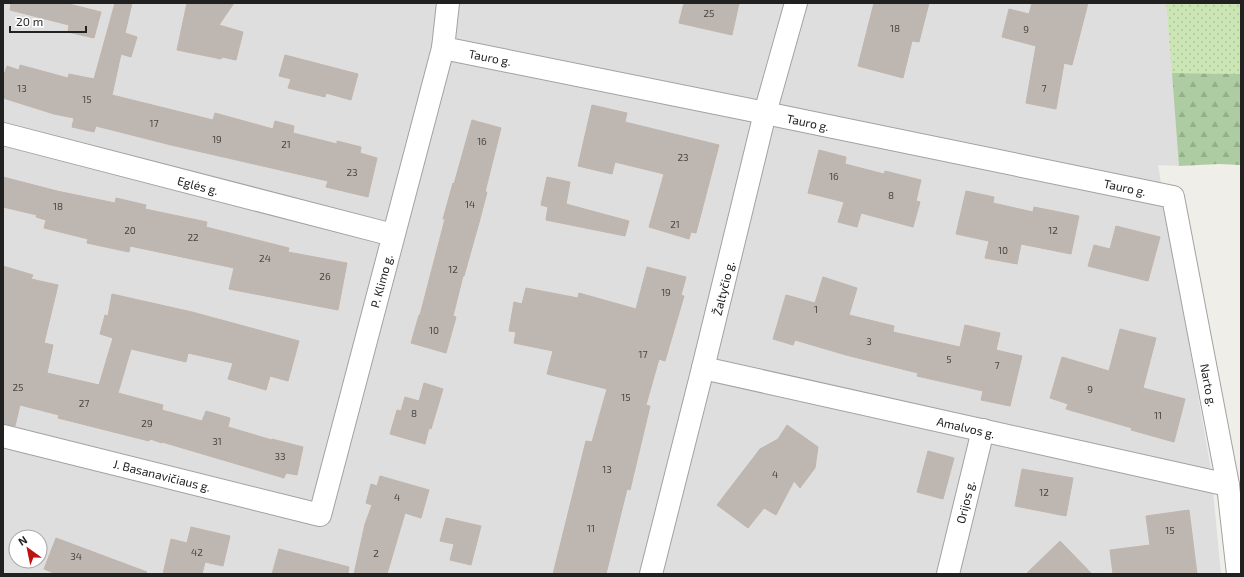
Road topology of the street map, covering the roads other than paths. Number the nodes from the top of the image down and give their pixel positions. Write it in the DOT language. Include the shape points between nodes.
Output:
graph roads {
  1 [pos="448,3"];
  2 [pos="796,3"];
  3 [pos="443,48"];
  4 [pos="765,113"];
  5 [pos="3,134"];
  6 [pos="1173,197"];
  7 [pos="393,235"];
  8 [pos="704,368"];
  9 [pos="983,430"];
  10 [pos="3,436"];
  11 [pos="1228,485"];
  12 [pos="320,515"];
  13 [pos="651,574"];
  14 [pos="948,574"];
  15 [pos="1238,574"];
  1 -- 3 [label="street, P. Klimo g."];
  2 -- 4 [label="street, Žaltyčio g."];
  3 -- 4 [label="street, Tauro g."];
  3 -- 7 [label="street, P. Klimo g."];
  4 -- 6 [label="street, Tauro g."];
  4 -- 8 [label="street, Žaltyčio g."];
  5 -- 7 [label="street, Eglės g."];
  6 -- 11 [label="street, Narto g."];
  7 -- 12 [label="street, P. Klimo g."];
  8 -- 9 [label="street, Amalvos g."];
  8 -- 13 [label="street, Žaltyčio g."];
  9 -- 11 [label="street, Amalvos g."];
  9 -- 14 [label="street, Orijos g."];
  10 -- 12 [label="street, J. Basanavičiaus g."];
  11 -- 15 [label="street, Narto g."];
}
